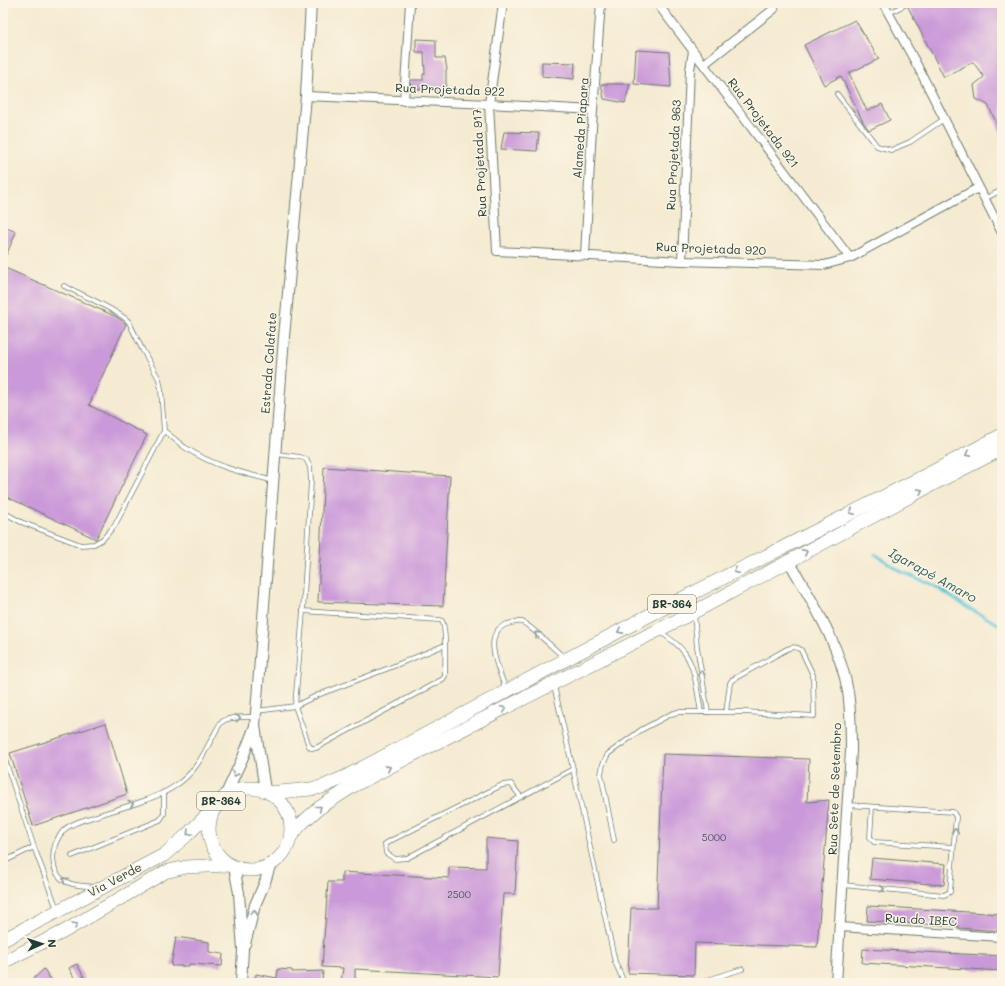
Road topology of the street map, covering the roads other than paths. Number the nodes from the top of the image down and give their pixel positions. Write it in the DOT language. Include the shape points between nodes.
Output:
graph roads {
  1 [pos="311,3"];
  2 [pos="410,3"];
  3 [pos="503,3"];
  4 [pos="601,3"];
  5 [pos="657,3"];
  6 [pos="883,3"];
  7 [pos="908,3"];
  8 [pos="774,9"];
  9 [pos="888,13"];
  10 [pos="693,51"];
  11 [pos="704,64"];
  12 [pos="837,94"];
  13 [pos="306,96"];
  14 [pos="404,101"];
  15 [pos="488,104"];
  16 [pos="593,110"];
  17 [pos="944,119"];
  18 [pos="978,188"];
  19 [pos="1002,190"];
  20 [pos="984,200"];
  21 [pos="1002,234"];
  22 [pos="497,251"];
  23 [pos="585,255"];
  24 [pos="850,258"];
  25 [pos="682,261"];
  26 [pos="64,286"];
  27 [pos="164,431"];
  28 [pos="1002,435"];
  29 [pos="1002,449"];
  30 [pos="276,454"];
  31 [pos="274,481"];
  32 [pos="3,512"];
  33 [pos="789,561"];
  34 [pos="303,611"];
  35 [pos="694,612"];
  36 [pos="658,630"];
  37 [pos="445,645"];
  38 [pos="566,660"];
  39 [pos="553,684"];
  40 [pos="506,691"];
  41 [pos="295,706"];
  42 [pos="701,712"];
  43 [pos="708,712"];
  44 [pos="726,712"];
  45 [pos="256,718"];
  46 [pos="3,754"];
  47 [pos="573,769"];
  48 [pos="349,781"];
  49 [pos="268,791"];
  50 [pos="164,792"];
  51 [pos="520,796"];
  52 [pos="221,801"];
  53 [pos="848,805"];
  54 [pos="872,807"];
  55 [pos="291,836"];
  56 [pos="614,840"];
  57 [pos="34,847"];
  58 [pos="954,847"];
  59 [pos="72,856"];
  60 [pos="3,862"];
  61 [pos="231,866"];
  62 [pos="270,866"];
  63 [pos="843,885"];
  64 [pos="102,888"];
  65 [pos="58,911"];
  66 [pos="839,927"];
  67 [pos="1002,937"];
  68 [pos="3,940"];
  69 [pos="243,950"];
  70 [pos="3,962"];
  71 [pos="742,969"];
  72 [pos="241,983"];
  73 [pos="627,983"];
  74 [pos="698,983"];
  75 [pos="836,983"];
  1 -- 13 [label="street, Estrada Calafate"];
  2 -- 14 [label="street"];
  3 -- 15 [label="street, Rua Projetada 917"];
  4 -- 16 [label="street, Alameda Piapara"];
  5 -- 10 [label="street, Rua Projetada 921"];
  6 -- 9 [label="street"];
  7 -- 9 [label="lane"];
  8 -- 11 [label="street"];
  9 -- 17 [label="street"];
  10 -- 11 [label="street, Rua Projetada 921"];
  10 -- 25 [label="street, Rua Projetada 963" via="690,70"];
  11 -- 24 [label="street, Rua Projetada 921"];
  12 -- 17 [label="lane" via="877,146 891,150 910,142"];
  13 -- 14 [label="street, Rua Projetada 922"];
  13 -- 30 [label="street, Estrada Calafate"];
  14 -- 15 [label="street, Rua Projetada 922"];
  15 -- 16 [label="street, Rua Projetada 922"];
  15 -- 22 [label="street, Rua Projetada 917"];
  16 -- 23 [label="street, Alameda Piapara"];
  17 -- 18 [label="street"];
  18 -- 20 [label="street"];
  18 -- 24 [label="street, Rua Projetada 920"];
  19 -- 20 [label="lane"];
  20 -- 21 [label="street"];
  22 -- 23 [label="street, Rua Projetada 920"];
  23 -- 25 [label="street, Rua Projetada 920"];
  24 -- 25 [label="street, Rua Projetada 920" via="824,265"];
  26 -- 27 [label="lane" via="127,319 159,379"];
  27 -- 31 [label="lane" via="185,448 210,462"];
  27 -- 32 [label="lane" via="115,525 103,539 94,544 81,545 21,522"];
  28 -- 38 [label="main road, BR-364, one-way"];
  33 -- 29 [label="main road, BR-364, one-way"];
  30 -- 31 [label="street, Estrada Calafate"];
  30 -- 34 [label="lane" via="306,459 310,467"];
  31 -- 45 [label="street, Estrada Calafate"];
  33 -- 35 [label="main road, BR-364"];
  33 -- 53 [label="street, Rua Sete de Setembro" via="820,615 844,674 851,721"];
  34 -- 37 [label="lane" via="442,621"];
  34 -- 41 [label="lane"];
  35 -- 36 [label="main road, BR-364"];
  43 -- 35 [label="lane, one-way"];
  36 -- 39 [label="main road, BR-364"];
  36 -- 42 [label="lane" via="685,652 694,672"];
  37 -- 41 [label="lane"];
  37 -- 41 [label="lane" via="446,676 443,679 316,748 309,746"];
  38 -- 40 [label="main road, BR-364"];
  38 -- 40 [label="lane, one-way" via="523,622 504,625 493,641 494,658"];
  39 -- 47 [label="lane"];
  48 -- 39 [label="main road, BR-364, one-way" via="429,746"];
  40 -- 48 [label="main road, BR-364"];
  41 -- 45 [label="lane"];
  42 -- 43 [label="lane"];
  42 -- 56 [label="lane" via="671,714 641,730 608,754 601,774"];
  43 -- 44 [label="lane"];
  44 -- 44 [label="lane" via="814,716 813,675 798,647 787,649 732,680"];
  45 -- 49 [label="street, Estrada Calafate"];
  50 -- 45 [label="lane, one-way" via="187,778 223,721"];
  45 -- 52 [label="street, Estrada Calafate, one-way" via="243,757"];
  46 -- 57 [label="lane"];
  47 -- 51 [label="lane"];
  47 -- 73 [label="lane" via="615,962"];
  48 -- 49 [label="main road, BR-364" via="311,789"];
  55 -- 48 [label="main road, BR-364, one-way"];
  49 -- 52 [label="main road, BR-364" via="244,788 234,791"];
  49 -- 55 [label="main road, BR-364" via="280,800 288,811"];
  50 -- 59 [label="lane" via="164,814 160,820"];
  64 -- 50 [label="lane, one-way" via="69,884 57,873 52,854 63,830"];
  51 -- 51 [label="lane" via="407,858 396,860 386,853 385,844 502,785 511,784"];
  52 -- 61 [label="main road, BR-364" via="211,817 209,831 218,856"];
  52 -- 64 [label="main road, Via Verde / BR-364, one-way" via="164,854"];
  53 -- 54 [label="lane"];
  53 -- 63 [label="street, Rua Sete de Setembro"];
  54 -- 58 [label="lane" via="870,837 874,842"];
  58 -- 54 [label="lane, one-way" via="956,817 953,812"];
  55 -- 62 [label="main road, BR-364" via="288,848"];
  57 -- 60 [label="lane"];
  57 -- 65 [label="lane"];
  63 -- 58 [label="lane, one-way" via="948,894"];
  61 -- 62 [label="main road" via="246,871"];
  61 -- 69 [label="street" via="239,894"];
  70 -- 61 [label="main road, Via Verde, one-way" via="65,931 165,872 186,867"];
  69 -- 62 [label="street, one-way" via="255,905"];
  63 -- 66 [label="street, Rua Sete de Setembro"];
  64 -- 65 [label="main road, Via Verde / BR-364"];
  65 -- 68 [label="main road, Via Verde / BR-364"];
  66 -- 67 [label="street, Rua do IBEC"];
  66 -- 75 [label="street, Rua Sete de Setembro"];
  69 -- 72 [label="street"];
  71 -- 74 [label="lane"];
}
